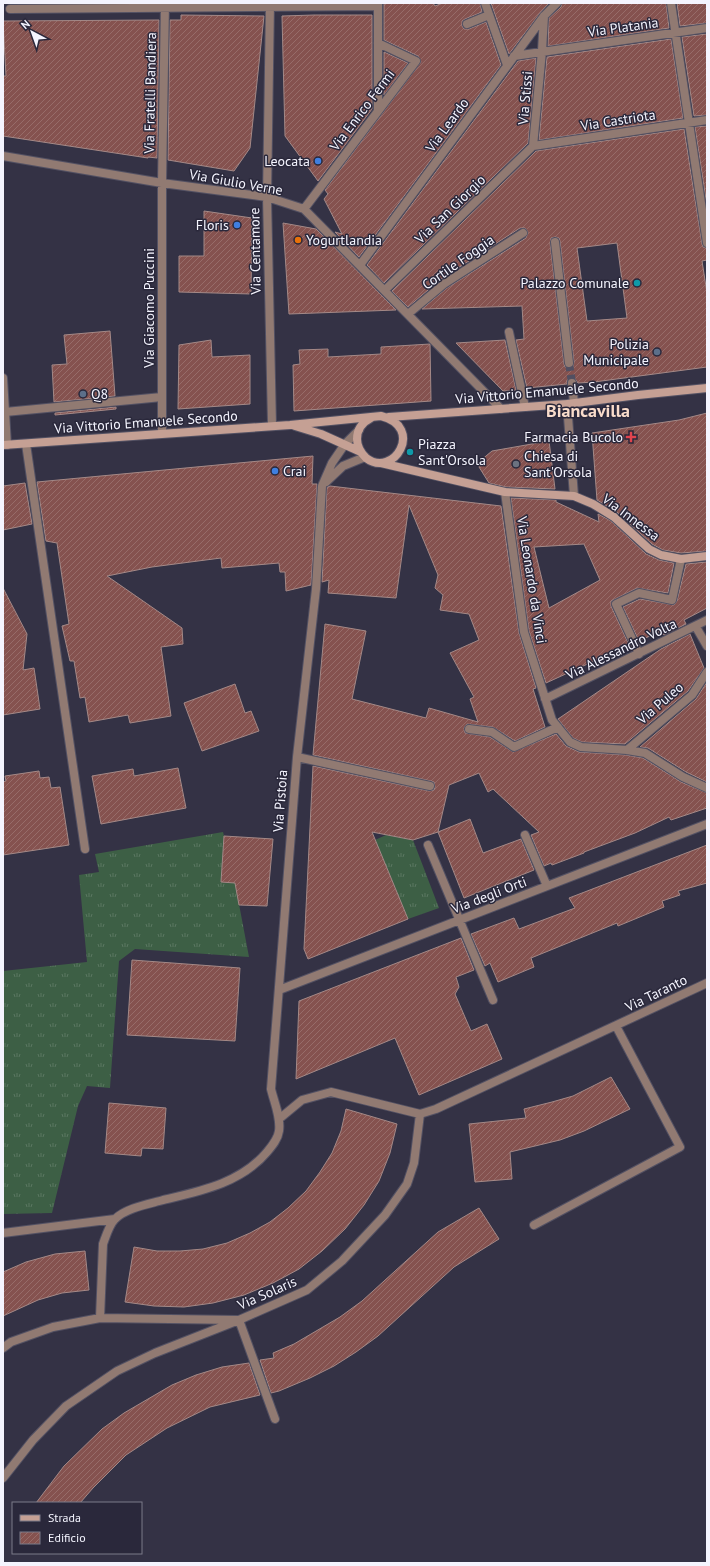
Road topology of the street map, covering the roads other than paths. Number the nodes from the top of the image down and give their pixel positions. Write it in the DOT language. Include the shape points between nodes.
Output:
graph roads {
  1 [pos="485,3"];
  2 [pos="557,3"];
  3 [pos="671,3"];
  4 [pos="270,5"];
  5 [pos="378,5"];
  6 [pos="165,6"];
  7 [pos="10,9"];
  8 [pos="489,15"];
  9 [pos="544,16"];
  10 [pos="467,24"];
  11 [pos="707,28"];
  12 [pos="676,32"];
  13 [pos="378,43"];
  14 [pos="542,51"];
  15 [pos="514,56"];
  16 [pos="507,65"];
  17 [pos="378,111"];
  18 [pos="707,120"];
  19 [pos="689,123"];
  20 [pos="533,146"];
  21 [pos="3,156"];
  22 [pos="162,183"];
  23 [pos="267,197"];
  24 [pos="304,209"];
  25 [pos="524,233"];
  26 [pos="555,242"];
  27 [pos="707,243"];
  28 [pos="360,265"];
  29 [pos="384,290"];
  30 [pos="408,314"];
  31 [pos="509,332"];
  32 [pos="569,363"];
  33 [pos="3,378"];
  34 [pos="572,383"];
  35 [pos="707,388"];
  36 [pos="162,397"];
  37 [pos="570,404"];
  38 [pos="525,408"];
  39 [pos="501,409"];
  40 [pos="5,412"];
  41 [pos="388,417"];
  42 [pos="371,418"];
  43 [pos="272,425"];
  44 [pos="290,425"];
  45 [pos="359,430"];
  46 [pos="162,434"];
  47 [pos="26,444"];
  48 [pos="345,444"];
  49 [pos="5,445"];
  50 [pos="363,454"];
  51 [pos="381,463"];
  52 [pos="322,486"];
  53 [pos="505,492"];
  54 [pos="574,496"];
  55 [pos="707,556"];
  56 [pos="681,559"];
  57 [pos="707,620"];
  58 [pos="696,627"];
  59 [pos="707,646"];
  60 [pos="639,654"];
  61 [pos="707,672"];
  62 [pos="545,700"];
  63 [pos="558,727"];
  64 [pos="469,729"];
  65 [pos="627,750"];
  66 [pos="297,758"];
  67 [pos="430,786"];
  68 [pos="707,788"];
  69 [pos="707,824"];
  70 [pos="525,835"];
  71 [pos="428,845"];
  72 [pos="85,849"];
  73 [pos="547,886"];
  74 [pos="459,920"];
  75 [pos="707,983"];
  76 [pos="279,990"];
  77 [pos="493,1000"];
  78 [pos="616,1026"];
  79 [pos="420,1114"];
  80 [pos="279,1118"];
  81 [pos="115,1219"];
  82 [pos="534,1225"];
  83 [pos="3,1233"];
  84 [pos="100,1318"];
  85 [pos="239,1320"];
  86 [pos="3,1348"];
  87 [pos="275,1419"];
  88 [pos="3,1478"];
  1 -- 8 [label="street"];
  2 -- 9 [label="street, Via Leardo"];
  3 -- 12 [label="street"];
  4 -- 5 [label="street"];
  4 -- 6 [label="street"];
  4 -- 23 [label="street, Via Centamore"];
  5 -- 13 [label="street"];
  6 -- 7 [label="street"];
  6 -- 22 [label="street, Via Fratelli Bandiera"];
  8 -- 10 [label="street"];
  8 -- 16 [label="street"];
  9 -- 14 [label="street, Via Stissi"];
  9 -- 15 [label="street, Via Leardo"];
  11 -- 12 [label="street, Via Platania"];
  12 -- 14 [label="street, Via Platania"];
  12 -- 19 [label="street"];
  13 -- 17 [label="street"];
  13 -- 17 [label="street, Via Enrico Fermi" via="416,61"];
  14 -- 15 [label="street, Via Platania"];
  14 -- 20 [label="street, Via Stissi"];
  15 -- 16 [label="street, Via Leardo"];
  16 -- 28 [label="street, Via Leardo"];
  17 -- 24 [label="street, Via Enrico Fermi"];
  18 -- 19 [label="street, Via Castriota"];
  19 -- 20 [label="street, Via Castriota"];
  19 -- 27 [label="street"];
  20 -- 29 [label="street, Via San Giorgio"];
  21 -- 22 [label="street, Via Giulio Verne"];
  22 -- 23 [label="street, Via Giulio Verne"];
  22 -- 36 [label="street, Via Giacomo Puccini"];
  23 -- 24 [label="street, Via Giulio Verne"];
  23 -- 43 [label="street, Via Centamore"];
  24 -- 28 [label="street, Via Giulio Verne"];
  25 -- 30 [label="street, Cortile Foggia" via="444,284"];
  26 -- 32 [label="street"];
  28 -- 29 [label="street, Via Giulio Verne"];
  29 -- 30 [label="street, Via Giulio Verne"];
  30 -- 39 [label="street, Via Giulio Verne"];
  31 -- 38 [label="street"];
  33 -- 40 [label="street"];
  34 -- 37 [label="street"];
  35 -- 37 [label="street, Via Vittorio Emanuele Secondo"];
  36 -- 40 [label="street"];
  36 -- 46 [label="street, Via Giacomo Puccini"];
  37 -- 38 [label="street, Via Vittorio Emanuele Secondo"];
  37 -- 54 [label="street"];
  38 -- 39 [label="street, Via Vittorio Emanuele Secondo"];
  39 -- 41 [label="street, Via Vittorio Emanuele Secondo"];
  40 -- 49 [label="street"];
  41 -- 42 [label="street"];
  41 -- 51 [label="street" via="399,426 403,439 402,446 394,458"];
  42 -- 44 [label="street"];
  42 -- 45 [label="street"];
  43 -- 44 [label="street, Via Vittorio Emanuele Secondo"];
  43 -- 46 [label="street, Via Vittorio Emanuele Secondo"];
  44 -- 48 [label="street"];
  45 -- 48 [label="street, Via Pistoia"];
  45 -- 50 [label="street" via="357,441"];
  46 -- 47 [label="street, Via Vittorio Emanuele Secondo"];
  47 -- 49 [label="street, Via Vittorio Emanuele Secondo"];
  47 -- 72 [label="street"];
  48 -- 50 [label="street"];
  48 -- 52 [label="street, Via Pistoia" via="332,462"];
  50 -- 51 [label="street" via="369,460"];
  50 -- 52 [label="street" via="343,466"];
  51 -- 53 [label="street, Via Innessa"];
  52 -- 66 [label="street, Via Pistoia" via="316,589"];
  53 -- 54 [label="street, Via Innessa"];
  53 -- 62 [label="street, Via Leonardo da Vinci" via="524,632"];
  54 -- 56 [label="street, Via Innessa" via="614,517 649,549"];
  55 -- 56 [label="street, Via Innessa"];
  56 -- 60 [label="street" via="672,600 639,593 616,604"];
  57 -- 58 [label="street, Via Alessandro Volta"];
  58 -- 59 [label="street"];
  58 -- 60 [label="street, Via Alessandro Volta"];
  60 -- 62 [label="street, Via Alessandro Volta"];
  61 -- 65 [label="street, Via Puleo" via="692,695"];
  62 -- 63 [label="street, Via Leonardo da Vinci" via="552,720"];
  63 -- 64 [label="street" via="514,747 492,732"];
  63 -- 65 [label="street, Via Leonardo da Vinci" via="570,742 581,747"];
  65 -- 68 [label="street, Via Leonardo da Vinci" via="645,753 683,777"];
  66 -- 67 [label="street"];
  66 -- 76 [label="street, Via Pistoia"];
  69 -- 73 [label="street, Via degli Orti"];
  70 -- 73 [label="street"];
  71 -- 74 [label="street"];
  73 -- 74 [label="street, Via degli Orti"];
  74 -- 76 [label="street, Via degli Orti"];
  74 -- 77 [label="street"];
  75 -- 78 [label="street, Via Taranto"];
  76 -- 80 [label="street, Via Pistoia" via="271,1089"];
  78 -- 79 [label="street, Via Taranto"];
  78 -- 82 [label="street" via="680,1147"];
  79 -- 80 [label="street" via="331,1092 302,1100"];
  79 -- 85 [label="street, Via Solaris" via="414,1163 407,1184 385,1216 342,1261 306,1290"];
  80 -- 81 [label="street" via="279,1132 273,1145 260,1161 235,1178 210,1189 132,1209"];
  81 -- 83 [label="street"];
  81 -- 84 [label="street" via="104,1244"];
  84 -- 85 [label="street, Via Solaris"];
  84 -- 86 [label="street, Via Solaris" via="52,1327 11,1342"];
  85 -- 87 [label="street"];
  85 -- 88 [label="street" via="117,1371 66,1406 33,1440"];
}
